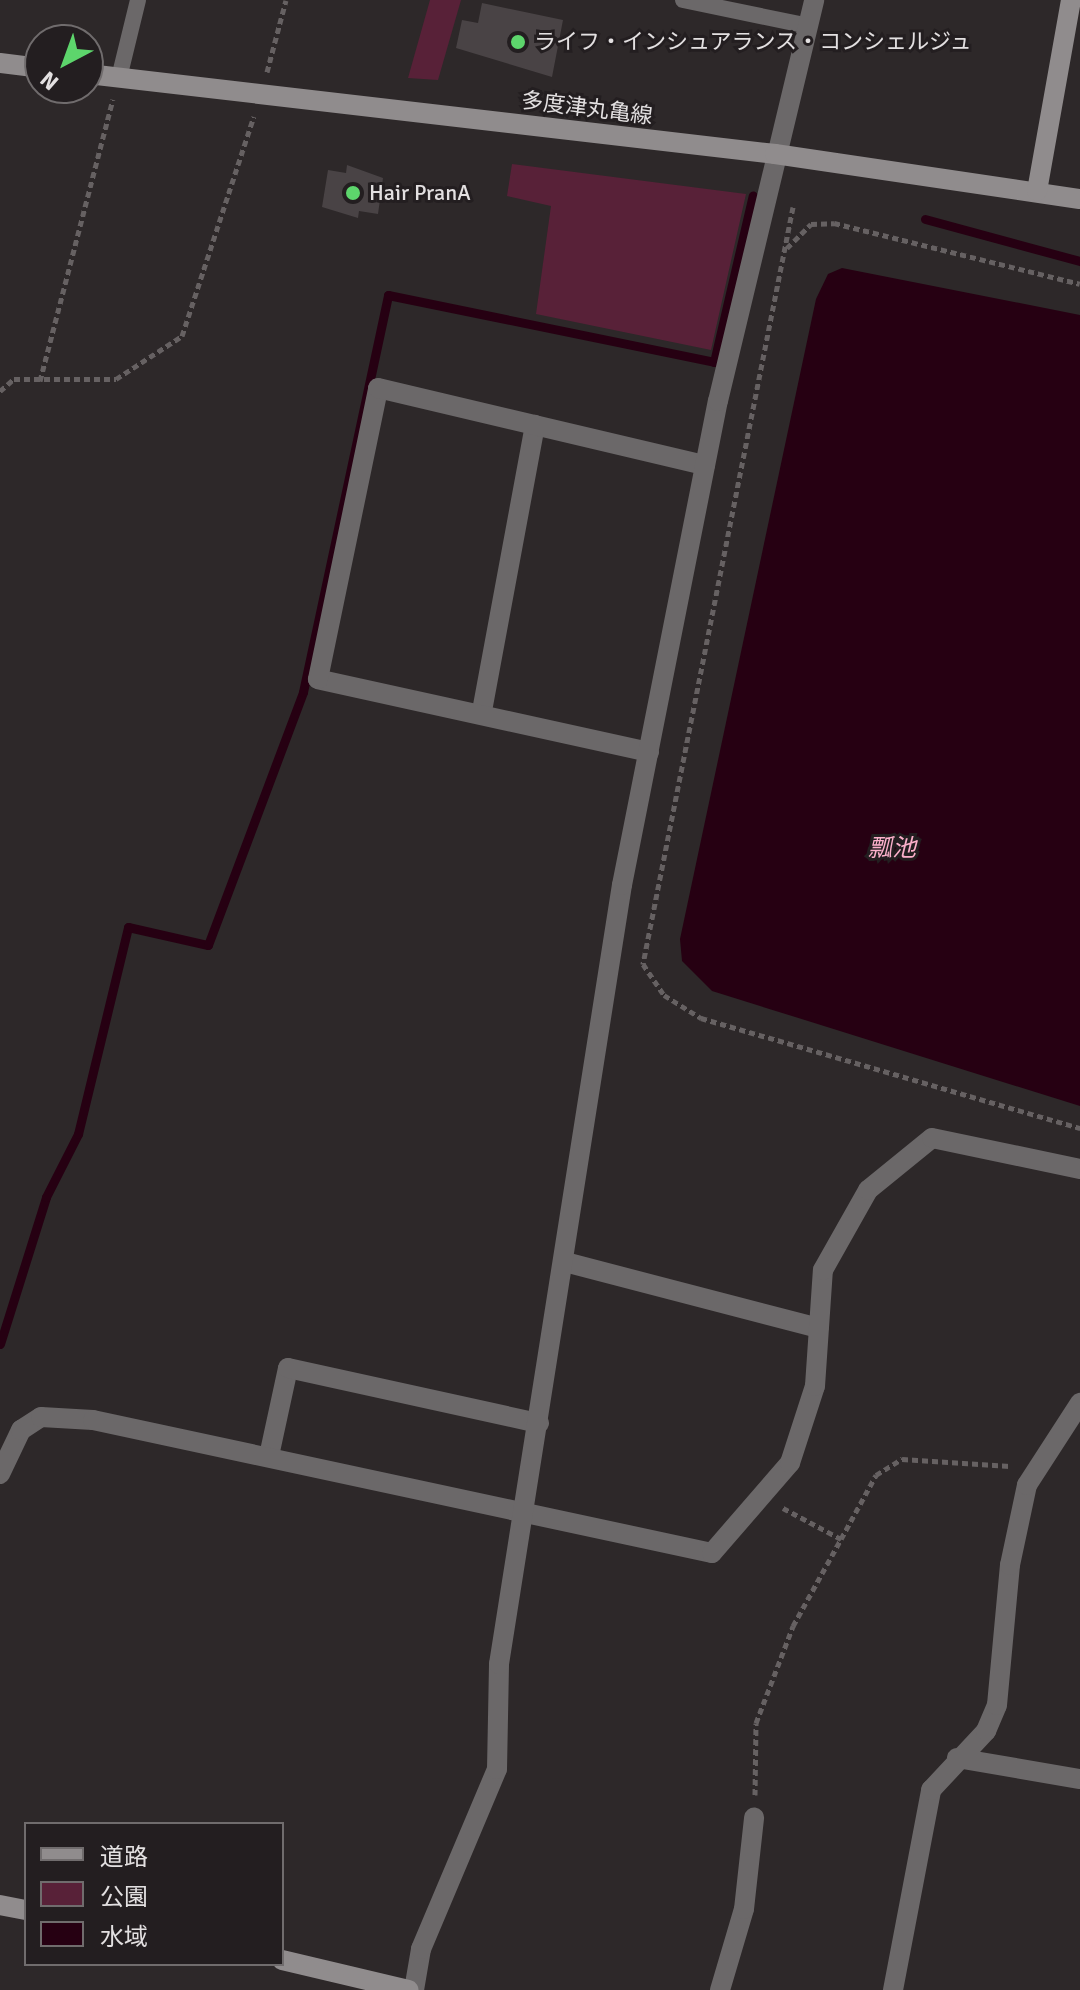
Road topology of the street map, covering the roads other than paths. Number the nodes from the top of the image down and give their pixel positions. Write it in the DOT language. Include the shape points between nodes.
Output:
graph roads {
  1 [pos="138,0"];
  2 [pos="683,0"];
  3 [pos="814,0"];
  4 [pos="1071,0"];
  5 [pos="808,26"];
  6 [pos="0,63"];
  7 [pos="24,66"];
  8 [pos="104,76"];
  9 [pos="119,78"];
  10 [pos="775,154"];
  11 [pos="1037,191"];
  12 [pos="1080,199"];
  13 [pos="535,425"];
  14 [pos="705,465"];
  15 [pos="482,711"];
  16 [pos="649,752"];
  17 [pos="1080,1169"];
  18 [pos="565,1262"];
  19 [pos="819,1328"];
  20 [pos="1080,1403"];
  21 [pos="539,1423"];
  22 [pos="269,1456"];
  23 [pos="0,1474"];
  24 [pos="526,1510"];
  25 [pos="957,1758"];
  26 [pos="1080,1779"];
  27 [pos="754,1818"];
  28 [pos="0,1905"];
  29 [pos="24,1910"];
  30 [pos="284,1960"];
  31 [pos="412,1990"];
  32 [pos="720,1990"];
  33 [pos="893,1990"];
  1 -- 9 [label="lane"];
  2 -- 5 [label="lane"];
  3 -- 5 [label="street"];
  4 -- 11 [label="main road"];
  5 -- 10 [label="street"];
  6 -- 7 [label="main road"];
  8 -- 9 [label="main road, 多度津丸亀線"];
  9 -- 10 [label="main road, 多度津丸亀線"];
  10 -- 11 [label="main road, 多度津丸亀線"];
  10 -- 14 [label="street"];
  11 -- 12 [label="main road, 多度津丸亀線"];
  13 -- 14 [label="street"];
  13 -- 15 [label="street"];
  13 -- 15 [label="street" via="378,388 318,679"];
  14 -- 16 [label="street"];
  15 -- 16 [label="street"];
  16 -- 18 [label="street"];
  17 -- 19 [label="street" via="932,1138 868,1190 823,1270"];
  18 -- 19 [label="street"];
  18 -- 21 [label="street"];
  19 -- 24 [label="street" via="815,1386 790,1463 712,1553"];
  20 -- 25 [label="street" via="1036,1467 1010,1565 997,1705 986,1731"];
  21 -- 22 [label="street" via="288,1368"];
  21 -- 24 [label="street"];
  22 -- 23 [label="street" via="93,1420 41,1417 21,1430"];
  22 -- 24 [label="street"];
  24 -- 31 [label="street" via="499,1664 497,1769 421,1949"];
  25 -- 26 [label="street"];
  25 -- 33 [label="street" via="924,1813"];
  27 -- 32 [label="street" via="744,1909"];
  28 -- 29 [label="main road"];
  30 -- 31 [label="main road"];
}
